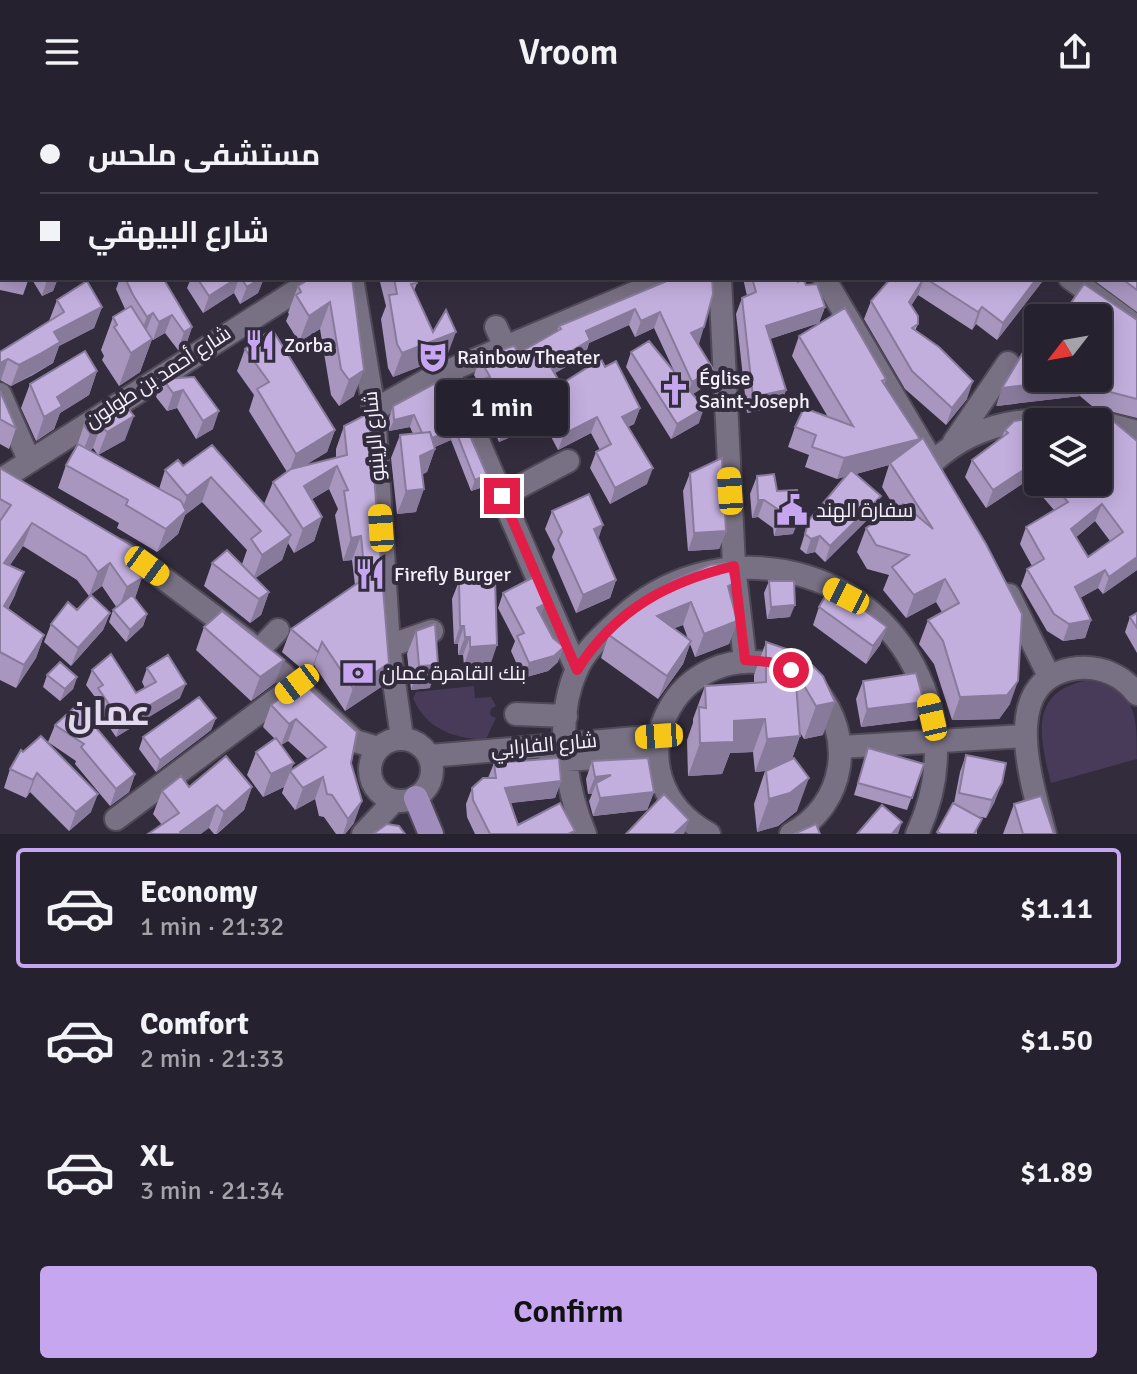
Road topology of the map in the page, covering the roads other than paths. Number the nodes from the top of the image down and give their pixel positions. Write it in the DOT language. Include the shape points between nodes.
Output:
graph roads {
  1 [pos="313,280"];
  2 [pos="352,280"];
  3 [pos="665,280"];
  4 [pos="720,280"];
  5 [pos="825,280"];
  6 [pos="1073,280"];
  7 [pos="496,327"];
  8 [pos="1137,327"];
  9 [pos="506,349"];
  10 [pos="1008,363"];
  11 [pos="448,371"];
  12 [pos="0,394"];
  13 [pos="374,410"];
  14 [pos="1024,426"];
  15 [pos="1112,426"];
  16 [pos="1137,432"];
  17 [pos="951,446"];
  18 [pos="568,461"];
  19 [pos="933,462"];
  20 [pos="10,468"];
  21 [pos="947,487"];
  22 [pos="29,496"];
  23 [pos="502,496"];
  24 [pos="96,536"];
  25 [pos="734,566"];
  26 [pos="997,573"];
  27 [pos="278,630"];
  28 [pos="432,631"];
  29 [pos="389,646"];
  30 [pos="258,651"];
  31 [pos="745,660"];
  32 [pos="577,670"];
  33 [pos="1049,676"];
  34 [pos="297,684"];
  35 [pos="1137,694"];
  36 [pos="516,714"];
  37 [pos="396,716"];
  38 [pos="566,716"];
  39 [pos="1024,736"];
  40 [pos="402,738"];
  41 [pos="355,741"];
  42 [pos="937,741"];
  43 [pos="658,745"];
  44 [pos="841,747"];
  45 [pos="378,748"];
  46 [pos="566,752"];
  47 [pos="431,762"];
  48 [pos="404,800"];
  49 [pos="116,819"];
  50 [pos="363,834"];
  51 [pos="417,834"];
  52 [pos="431,834"];
  53 [pos="585,834"];
  54 [pos="709,834"];
  55 [pos="791,834"];
  56 [pos="917,834"];
  57 [pos="1045,834"];
  1 -- 20 [label="street, شارع أحمد بن طولون"];
  2 -- 13 [label="street, شارع الرينبو"];
  3 -- 9 [label="street"];
  4 -- 25 [label="street" via="721,467"];
  5 -- 19 [label="street"];
  6 -- 8 [label="street"];
  7 -- 9 [label="street"];
  9 -- 11 [label="street"];
  10 -- 17 [label="street"];
  11 -- 13 [label="street"];
  11 -- 23 [label="street"];
  12 -- 20 [label="street"];
  13 -- 29 [label="street, شارع الرينبو"];
  14 -- 17 [label="street" via="990,428"];
  15 -- 16 [label="street"];
  17 -- 19 [label="street"];
  18 -- 23 [label="street"];
  19 -- 21 [label="street"];
  20 -- 22 [label="street"];
  23 -- 32 [label="street"];
  24 -- 30 [label="street" via="147,566"];
  25 -- 31 [label="street"];
  25 -- 32 [label="street" via="689,577 632,607 594,643"];
  25 -- 42 [label="street" via="791,571 874,615 914,665"];
  26 -- 33 [label="street"];
  27 -- 30 [label="street"];
  28 -- 29 [label="street"];
  29 -- 37 [label="street, شارع الرينبو"];
  30 -- 34 [label="street"];
  31 -- 43 [label="street" via="697,676 678,693"];
  31 -- 44 [label="street" via="780,666 811,684 837,724"];
  32 -- 38 [label="street"];
  33 -- 35 [label="street" via="1088,667 1108,671"];
  33 -- 39 [label="street" via="1027,710"];
  34 -- 41 [label="street"];
  34 -- 49 [label="street"];
  36 -- 38 [label="street"];
  37 -- 40 [label="street, شارع الرينبو"];
  37 -- 41 [label="street" via="376,733"];
  38 -- 46 [label="street"];
  39 -- 42 [label="street"];
  39 -- 57 [label="street"];
  40 -- 45 [label="street"];
  40 -- 47 [label="street" via="420,745"];
  41 -- 45 [label="street"];
  42 -- 44 [label="street"];
  42 -- 56 [label="street" via="936,775"];
  43 -- 46 [label="street, شارع الفارابي"];
  43 -- 54 [label="street" via="669,797"];
  44 -- 55 [label="street" via="835,787 825,805"];
  45 -- 48 [label="street" via="370,775 378,792"];
  46 -- 47 [label="street, شارع الفارابي"];
  46 -- 53 [label="street" via="571,800"];
  47 -- 48 [label="street" via="427,787"];
  48 -- 50 [label="street"];
  48 -- 51 [label="main road"];
  48 -- 52 [label="main road"];
}
